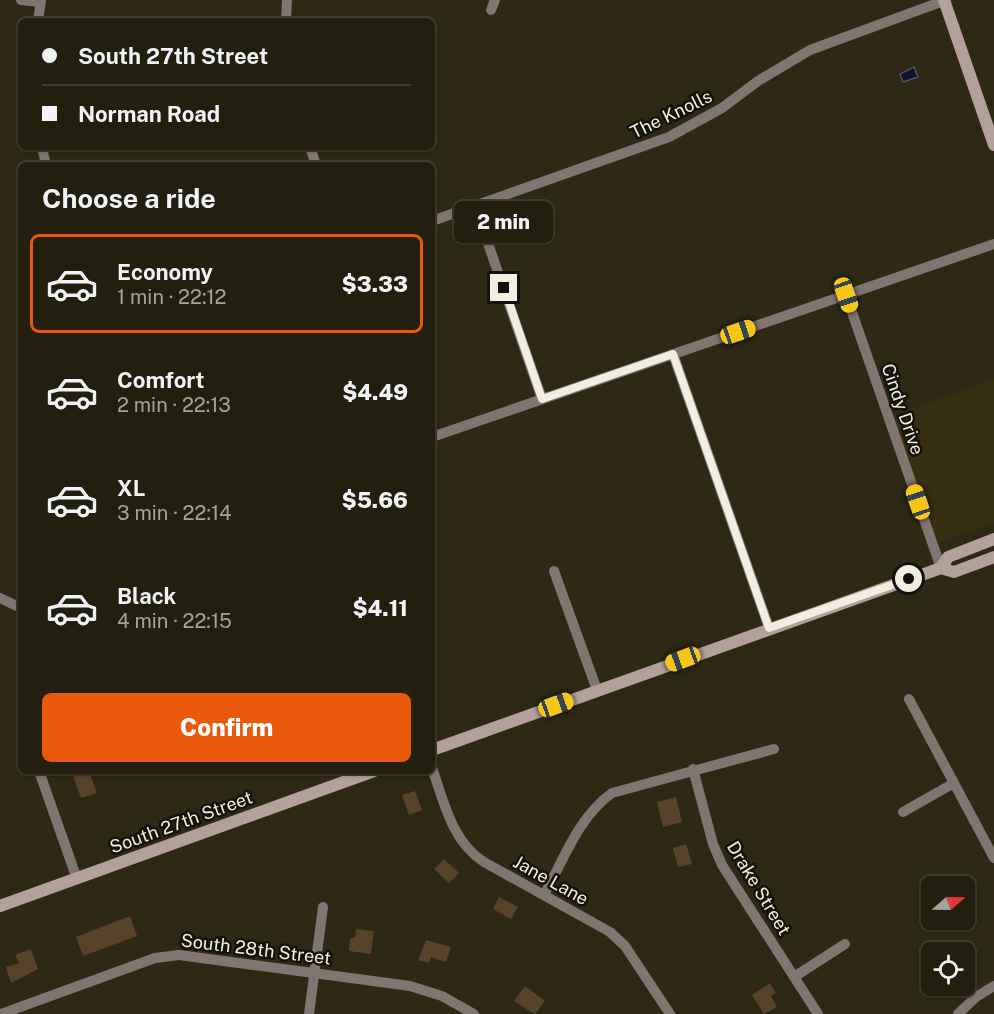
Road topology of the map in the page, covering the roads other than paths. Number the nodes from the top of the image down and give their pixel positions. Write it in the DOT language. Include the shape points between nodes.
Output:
graph roads {
  1 [pos="21,0"];
  2 [pos="287,0"];
  3 [pos="945,0"];
  4 [pos="40,1"];
  5 [pos="38,18"];
  6 [pos="286,18"];
  7 [pos="994,145"];
  8 [pos="475,206"];
  9 [pos="435,220"];
  10 [pos="994,244"];
  11 [pos="846,295"];
  12 [pos="673,354"];
  13 [pos="542,399"];
  14 [pos="435,436"];
  15 [pos="994,539"];
  16 [pos="994,557"];
  17 [pos="941,568"];
  18 [pos="554,571"];
  19 [pos="0,598"];
  20 [pos="18,607"];
  21 [pos="769,628"];
  22 [pos="597,690"];
  23 [pos="909,699"];
  24 [pos="435,749"];
  25 [pos="774,749"];
  26 [pos="693,769"];
  27 [pos="40,774"];
  28 [pos="366,774"];
  29 [pos="434,774"];
  30 [pos="954,783"];
  31 [pos="903,812"];
  32 [pos="994,858"];
  33 [pos="77,879"];
  34 [pos="544,895"];
  35 [pos="0,906"];
  36 [pos="323,907"];
  37 [pos="845,944"];
  38 [pos="315,973"];
  39 [pos="794,977"];
  40 [pos="994,986"];
  41 [pos="1,1014"];
  42 [pos="309,1014"];
  43 [pos="474,1014"];
  44 [pos="670,1014"];
  45 [pos="818,1014"];
  46 [pos="958,1014"];
  1 -- 4 [label="street"];
  2 -- 6 [label="street"];
  3 -- 7 [label="main road"];
  3 -- 8 [label="street, The Knolls" via="810,50 722,108 669,137"];
  4 -- 5 [label="street"];
  8 -- 9 [label="street, The Knolls"];
  8 -- 13 [label="street"];
  10 -- 11 [label="street"];
  11 -- 12 [label="street"];
  11 -- 17 [label="street, Cindy Drive"];
  12 -- 13 [label="street"];
  12 -- 21 [label="street"];
  13 -- 14 [label="street"];
  15 -- 17 [label="main road" via="948,557"];
  16 -- 17 [label="main road" via="954,572"];
  17 -- 21 [label="main road"];
  18 -- 22 [label="street"];
  19 -- 20 [label="street"];
  21 -- 22 [label="main road"];
  22 -- 24 [label="main road"];
  23 -- 30 [label="street"];
  25 -- 26 [label="street"];
  26 -- 34 [label="street" via="623,788 602,800 586,819"];
  26 -- 39 [label="street, Drake Street" via="722,865"];
  27 -- 33 [label="street"];
  28 -- 33 [label="main road, South 27th Street"];
  29 -- 34 [label="street, Jane Lane" via="455,831 469,851"];
  30 -- 31 [label="street"];
  30 -- 32 [label="street"];
  33 -- 35 [label="main road, South 27th Street"];
  34 -- 44 [label="street, Jane Lane" via="619,939"];
  36 -- 38 [label="street"];
  37 -- 39 [label="street"];
  38 -- 41 [label="street, South 28th Street" via="165,956"];
  38 -- 42 [label="street"];
  38 -- 43 [label="street, South 28th Street" via="427,991"];
  39 -- 45 [label="street, Drake Street"];
  40 -- 46 [label="street"];
}
